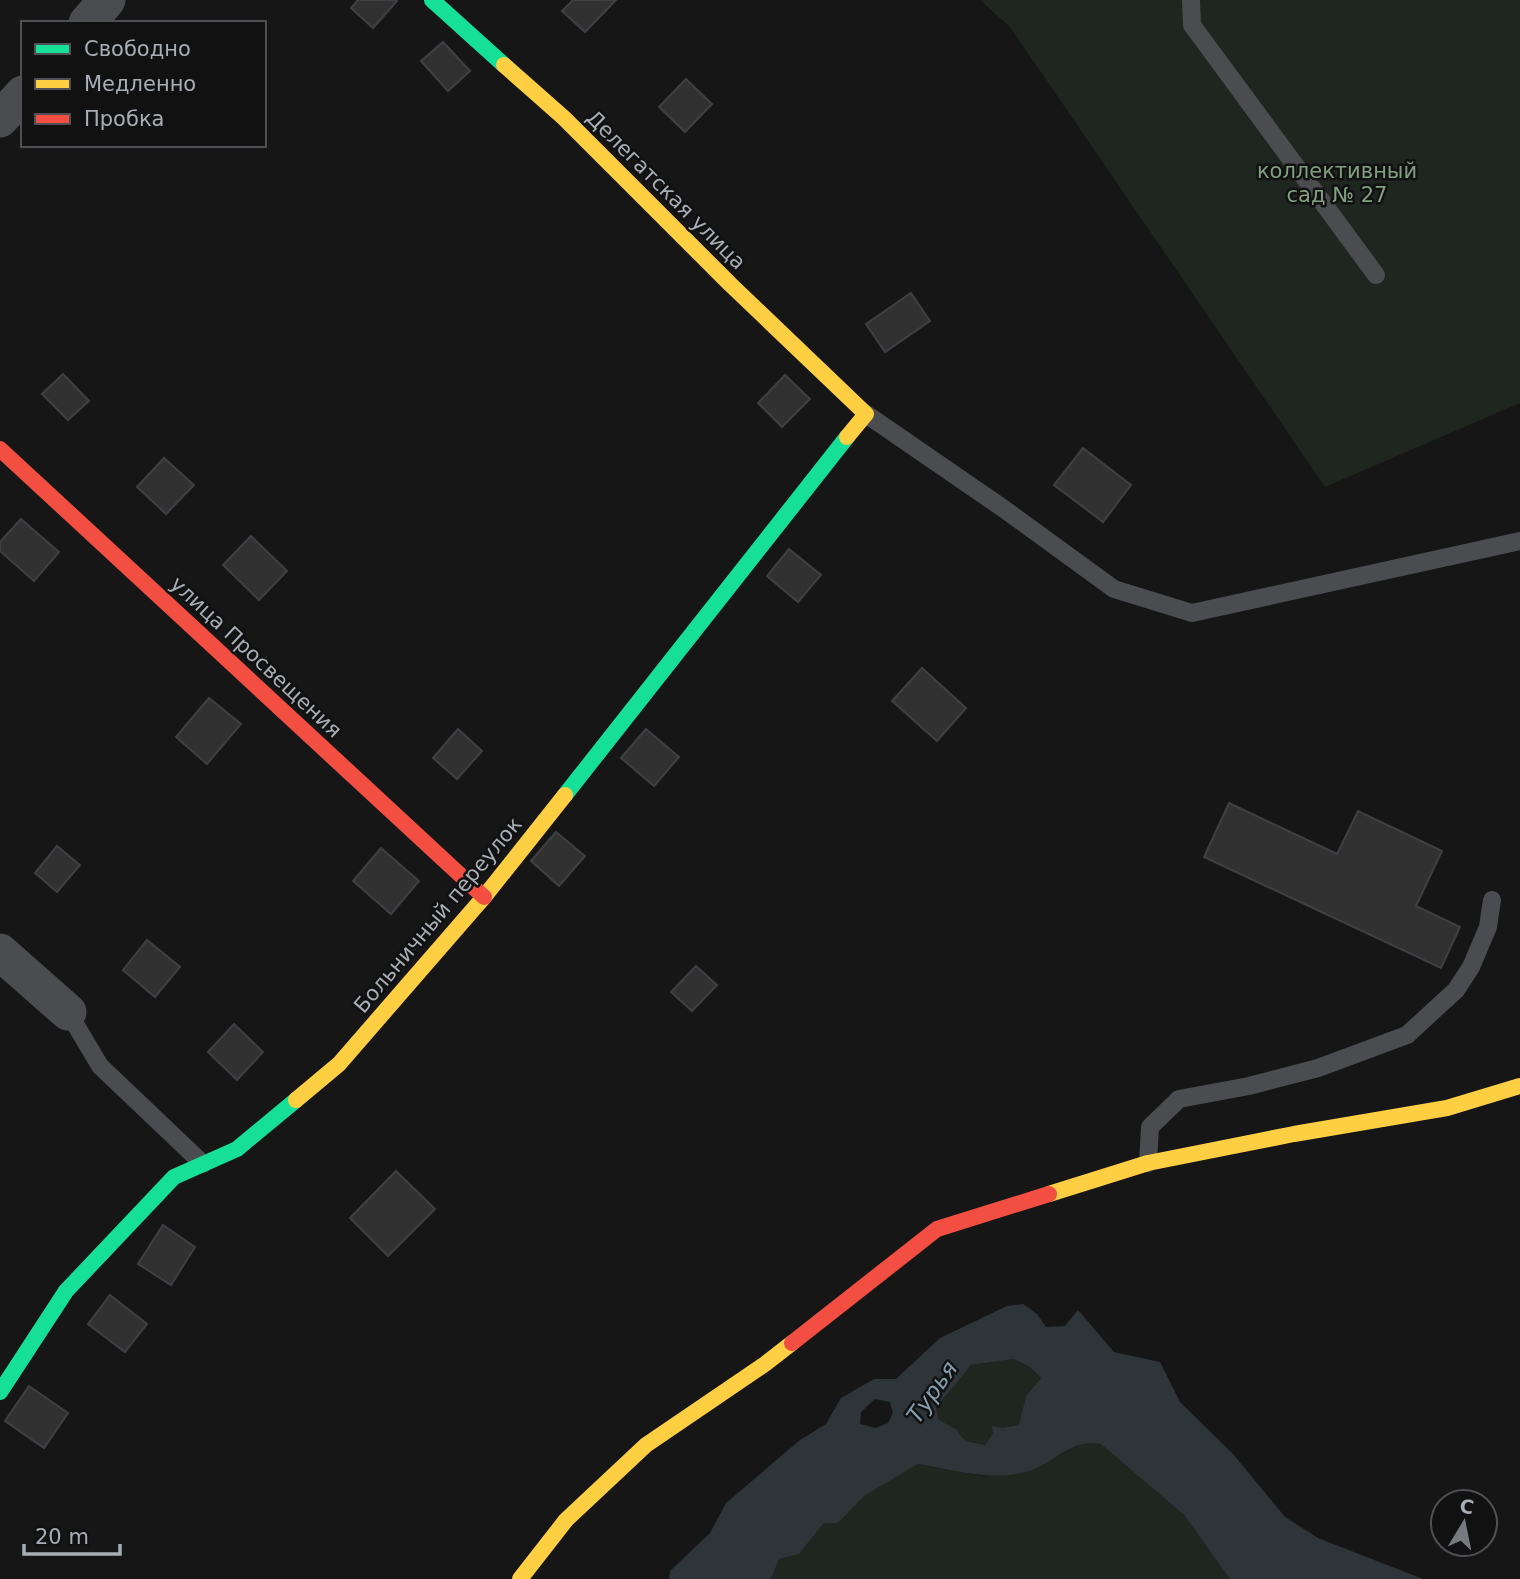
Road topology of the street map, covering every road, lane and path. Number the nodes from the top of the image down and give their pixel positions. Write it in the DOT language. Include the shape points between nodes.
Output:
graph roads {
  1 [pos="107,0"];
  2 [pos="432,0"];
  3 [pos="1191,0"];
  4 [pos="89,21"];
  5 [pos="21,95"];
  6 [pos="0,119"];
  7 [pos="1376,275"];
  8 [pos="866,414"];
  9 [pos="0,449"];
  10 [pos="1520,541"];
  11 [pos="484,897"];
  12 [pos="1492,900"];
  13 [pos="0,952"];
  14 [pos="68,1012"];
  15 [pos="1520,1086"];
  16 [pos="1147,1163"];
  17 [pos="203,1164"];
  18 [pos="0,1392"];
  19 [pos="520,1579"];
  1 -- 4 [label="street"];
  2 -- 8 [label="street, Делегатская улица" via="564,118"];
  3 -- 7 [label="lane" via="1192,25"];
  5 -- 6 [label="street"];
  8 -- 10 [label="lane" via="1114,589 1192,613"];
  8 -- 11 [label="street, Больничный переулок"];
  9 -- 11 [label="street, улица Просвещения"];
  11 -- 17 [label="street, Больничный переулок" via="340,1064 237,1149"];
  12 -- 16 [label="lane" via="1488,927 1471,967 1456,990 1407,1035 1318,1068 1179,1099 1150,1128"];
  13 -- 14 [label="street"];
  14 -- 17 [label="lane" via="100,1066"];
  15 -- 16 [label="street" via="1447,1108"];
  16 -- 19 [label="street" via="937,1229 765,1364 646,1445 566,1520"];
  17 -- 18 [label="street, Больничный переулок" via="174,1177 66,1291"];
}
